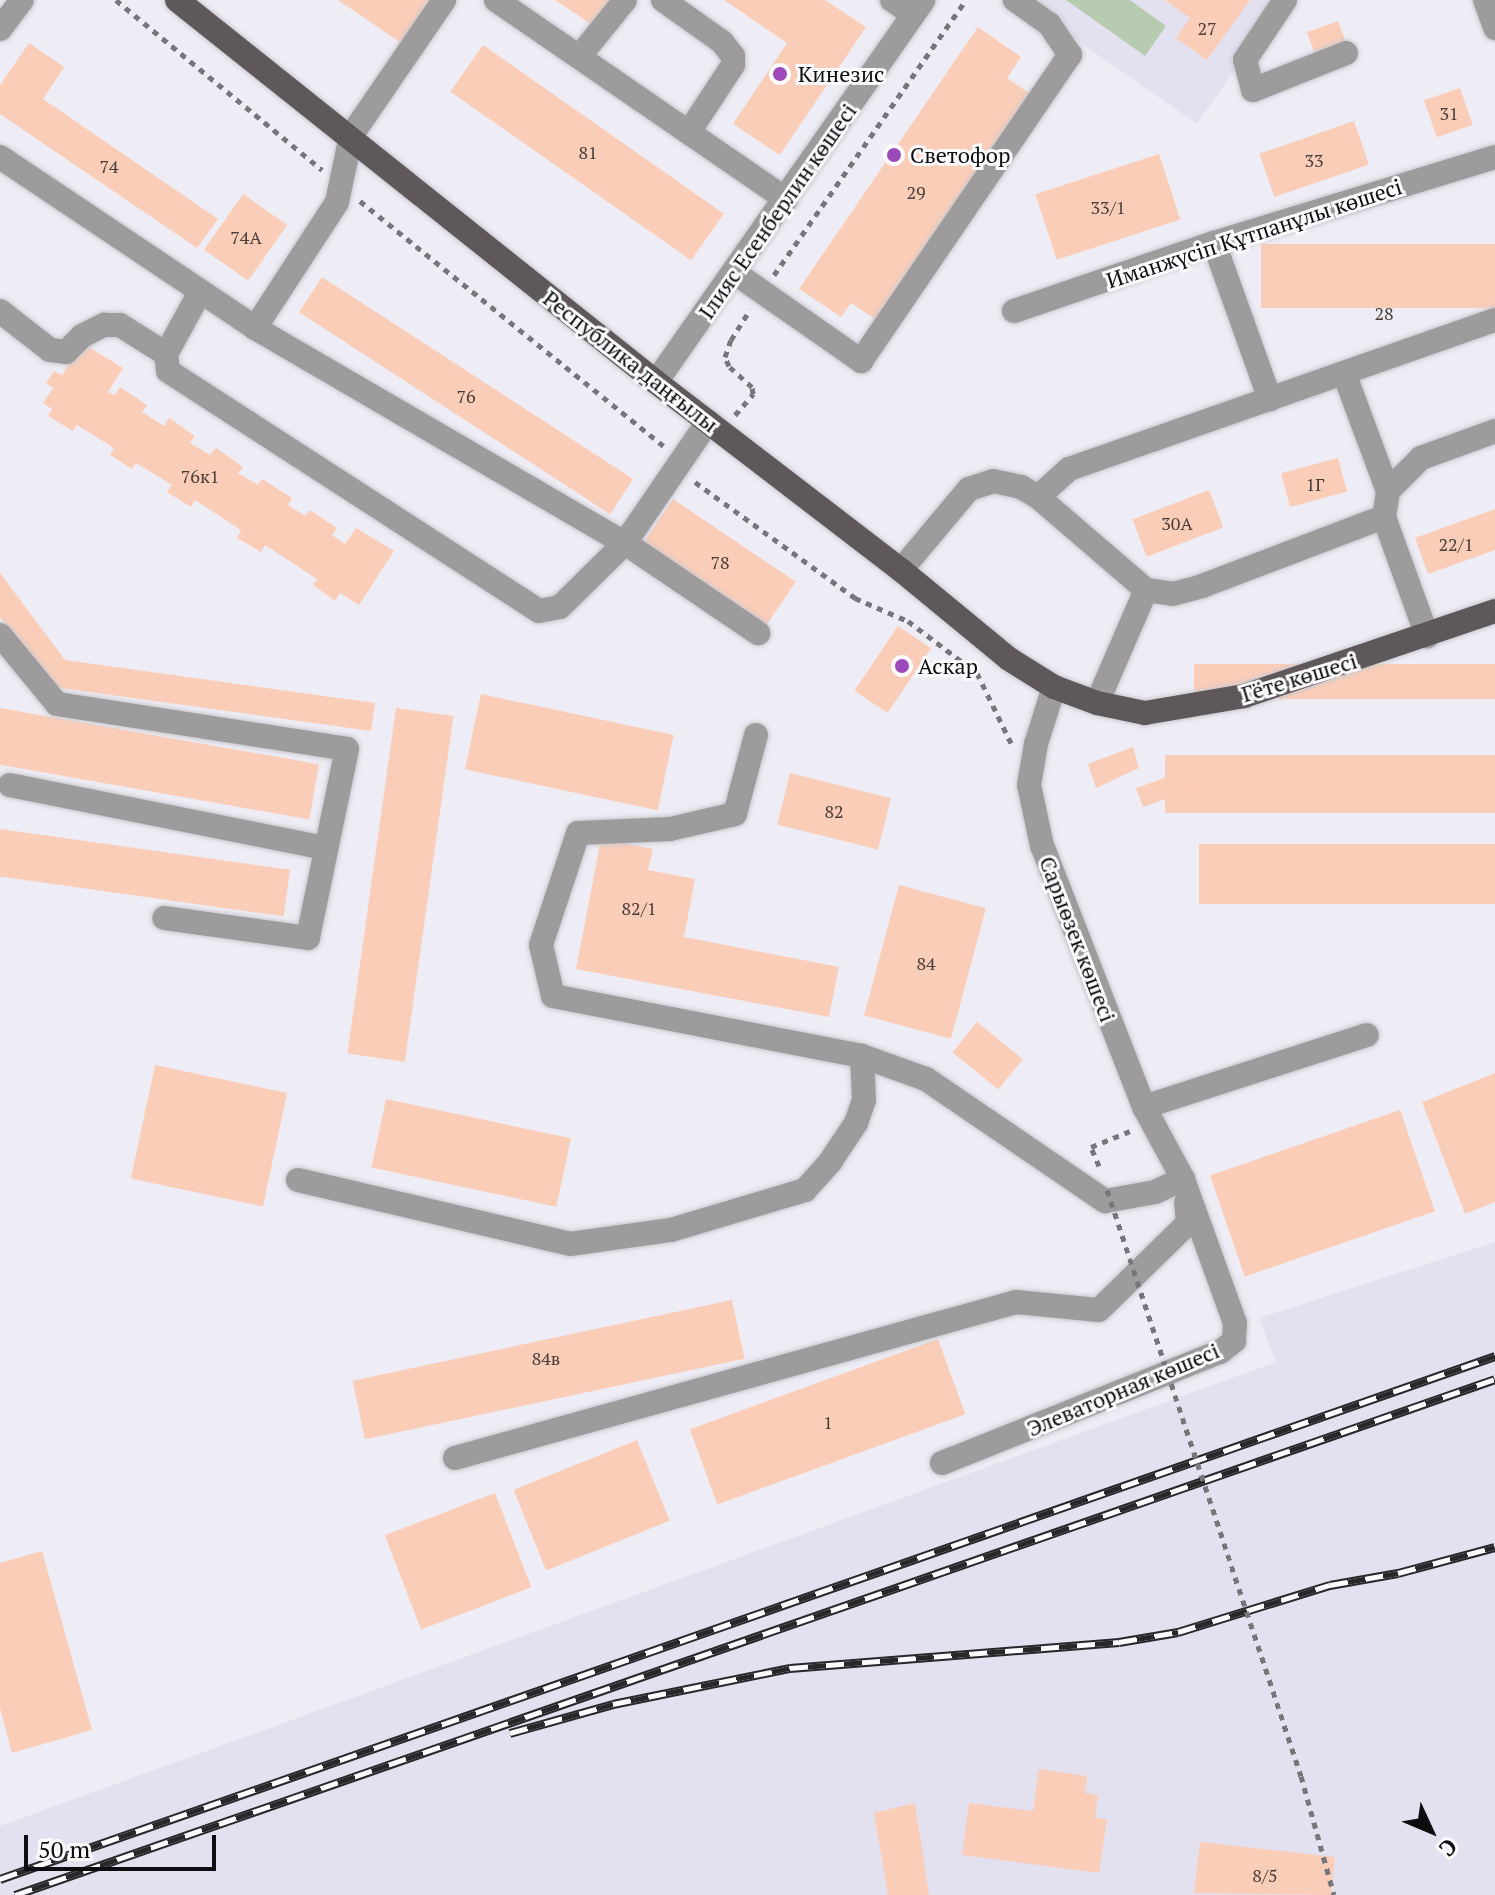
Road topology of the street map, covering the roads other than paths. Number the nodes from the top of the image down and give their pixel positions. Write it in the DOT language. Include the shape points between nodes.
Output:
graph roads {
  1 [pos="22,0"];
  2 [pos="177,0"];
  3 [pos="444,0"];
  4 [pos="496,0"];
  5 [pos="625,0"];
  6 [pos="663,0"];
  7 [pos="892,0"];
  8 [pos="1015,0"];
  9 [pos="1285,0"];
  10 [pos="1485,0"];
  11 [pos="918,7"];
  12 [pos="1495,28"];
  13 [pos="0,29"];
  14 [pos="1346,53"];
  15 [pos="579,57"];
  16 [pos="689,132"];
  17 [pos="351,136"];
  18 [pos="0,157"];
  19 [pos="1495,157"];
  20 [pos="786,199"];
  21 [pos="1214,243"];
  22 [pos="735,273"];
  23 [pos="200,292"];
  24 [pos="0,311"];
  25 [pos="1014,311"];
  26 [pos="1495,320"];
  27 [pos="255,328"];
  28 [pos="166,354"];
  29 [pos="1344,373"];
  30 [pos="656,382"];
  31 [pos="1270,399"];
  32 [pos="714,427"];
  33 [pos="1495,431"];
  34 [pos="1388,491"];
  35 [pos="1038,497"];
  36 [pos="1384,517"];
  37 [pos="625,543"];
  38 [pos="901,570"];
  39 [pos="1146,590"];
  40 [pos="1495,611"];
  41 [pos="758,633"];
  42 [pos="0,635"];
  43 [pos="1427,636"];
  44 [pos="1054,687"];
  45 [pos="1097,703"];
  46 [pos="756,735"];
  47 [pos="10,785"];
  48 [pos="326,848"];
  49 [pos="164,918"];
  50 [pos="1367,1035"];
  51 [pos="862,1056"];
  52 [pos="1144,1107"];
  53 [pos="1183,1179"];
  54 [pos="298,1180"];
  55 [pos="455,1458"];
  56 [pos="942,1463"];
  1 -- 13 [label="street"];
  2 -- 17 [label="main road, Республика даңғылы"];
  3 -- 17 [label="street"];
  4 -- 15 [label="street"];
  5 -- 15 [label="street"];
  6 -- 16 [label="street" via="722,42 733,56 733,65"];
  7 -- 11 [label="street"];
  8 -- 22 [label="street" via="1049,24 1070,55 861,361"];
  9 -- 14 [label="street" via="1245,60 1253,90"];
  10 -- 12 [label="street"];
  11 -- 20 [label="street, Ілияс Есенберлин көшесі"];
  15 -- 16 [label="street"];
  16 -- 20 [label="street"];
  17 -- 27 [label="street" via="337,202"];
  17 -- 30 [label="main road, Республика даңғылы"];
  18 -- 23 [label="street"];
  19 -- 21 [label="street, Иманжүсіп Құтпанұлы көшесі"];
  20 -- 22 [label="street, Ілияс Есенберлин көшесі"];
  21 -- 25 [label="street, Иманжүсіп Құтпанұлы көшесі"];
  21 -- 31 [label="street"];
  22 -- 30 [label="street, Ілияс Есенберлин көшесі"];
  23 -- 27 [label="street"];
  23 -- 28 [label="street"];
  24 -- 28 [label="street" via="50,350 66,352 104,325 120,325"];
  26 -- 29 [label="street"];
  27 -- 37 [label="street"];
  28 -- 37 [label="street" via="168,371 539,611 560,607"];
  29 -- 31 [label="street"];
  29 -- 34 [label="street"];
  30 -- 32 [label="main road, Республика даңғылы"];
  31 -- 35 [label="street" via="1069,469"];
  32 -- 37 [label="street" via="682,461"];
  32 -- 38 [label="main road, Республика даңғылы"];
  33 -- 34 [label="street" via="1421,458"];
  34 -- 36 [label="street"];
  35 -- 38 [label="street" via="993,481 969,489"];
  35 -- 39 [label="street"];
  36 -- 39 [label="street" via="1202,586 1173,594"];
  36 -- 43 [label="street"];
  37 -- 41 [label="street"];
  38 -- 44 [label="main road, Республика даңғылы" via="1009,659"];
  39 -- 45 [label="street"];
  40 -- 43 [label="main road, Гёте көшесі"];
  42 -- 48 [label="street" via="57,704 347,749"];
  43 -- 45 [label="main road, Гёте көшесі" via="1244,696 1145,713"];
  44 -- 45 [label="main road, Республика даңғылы"];
  44 -- 52 [label="street, Сарыөзек көшесі" via="1029,785 1042,846"];
  46 -- 51 [label="street" via="735,814 670,829 578,833 541,945 553,996"];
  47 -- 48 [label="street"];
  48 -- 49 [label="street" via="308,938"];
  50 -- 52 [label="street"];
  51 -- 53 [label="street" via="926,1079 1105,1201 1155,1192"];
  51 -- 54 [label="street" via="864,1100 856,1123 805,1190 671,1230 570,1244"];
  52 -- 53 [label="street, Сарыөзек көшесі"];
  53 -- 55 [label="street" via="1188,1223 1099,1310 1016,1302"];
  53 -- 56 [label="street, Элеваторная көшесі" via="1235,1323 1234,1341 1220,1352"];
}
